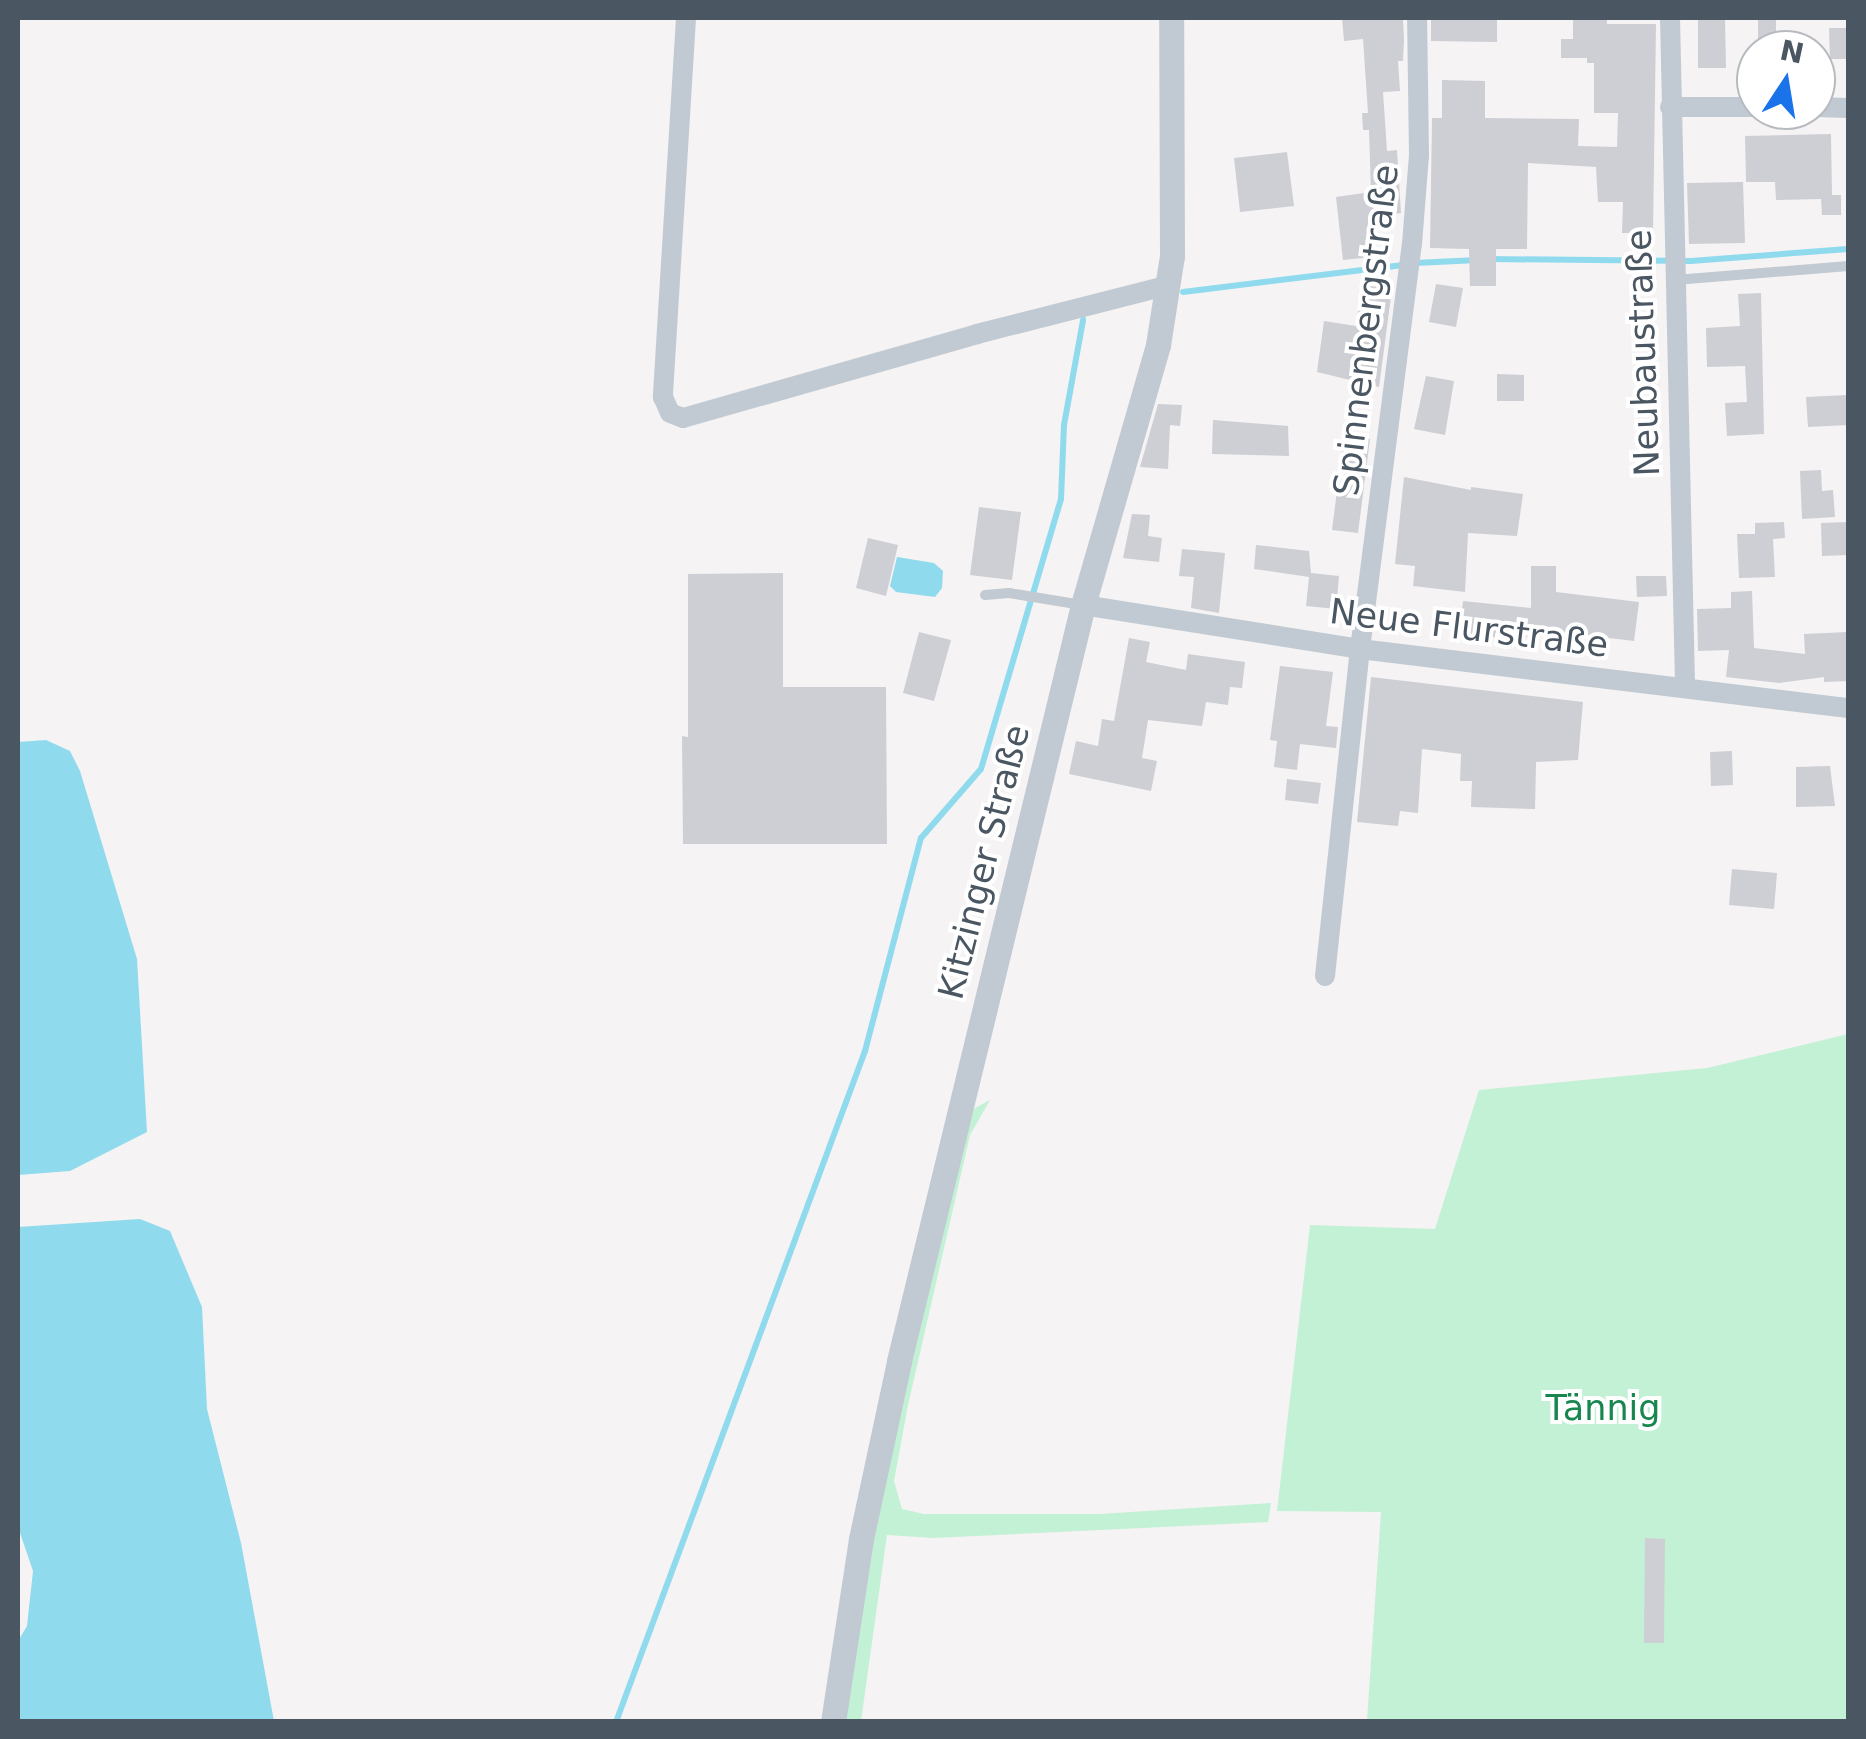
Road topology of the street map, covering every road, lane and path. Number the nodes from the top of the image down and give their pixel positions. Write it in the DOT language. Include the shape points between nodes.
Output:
graph roads {
  1 [pos="686,18"];
  2 [pos="1171,18"];
  3 [pos="1417,18"];
  4 [pos="1670,18"];
  5 [pos="1670,107"];
  6 [pos="1736,107"];
  7 [pos="1848,266"];
  8 [pos="1674,280"];
  9 [pos="1169,285"];
  10 [pos="985,594"];
  11 [pos="1071,603"];
  12 [pos="1360,649"];
  13 [pos="1685,686"];
  14 [pos="1848,708"];
  15 [pos="1325,976"];
  16 [pos="833,1722"];
  1 -- 9 [label="street" via="663,397 670,413 683,418"];
  2 -- 9 [label="street, Kitzinger Straße"];
  3 -- 12 [label="street, Spinnenbergstraße" via="1419,155 1412,244"];
  4 -- 5 [label="street, Neubaustraße"];
  5 -- 6 [label="street"];
  5 -- 8 [label="street, Neubaustraße"];
  7 -- 8 [label="lane"];
  8 -- 13 [label="street, Neubaustraße"];
  9 -- 11 [label="street, Kitzinger Straße" via="1158,344"];
  10 -- 11 [label="lane"];
  11 -- 12 [label="street, Neue Flurstraße"];
  11 -- 16 [label="street, Kitzinger Straße" via="879,1448"];
  12 -- 13 [label="street, Neue Flurstraße"];
  12 -- 15 [label="street, Spinnenbergstraße"];
  13 -- 14 [label="street, Neue Flurstraße"];
}
